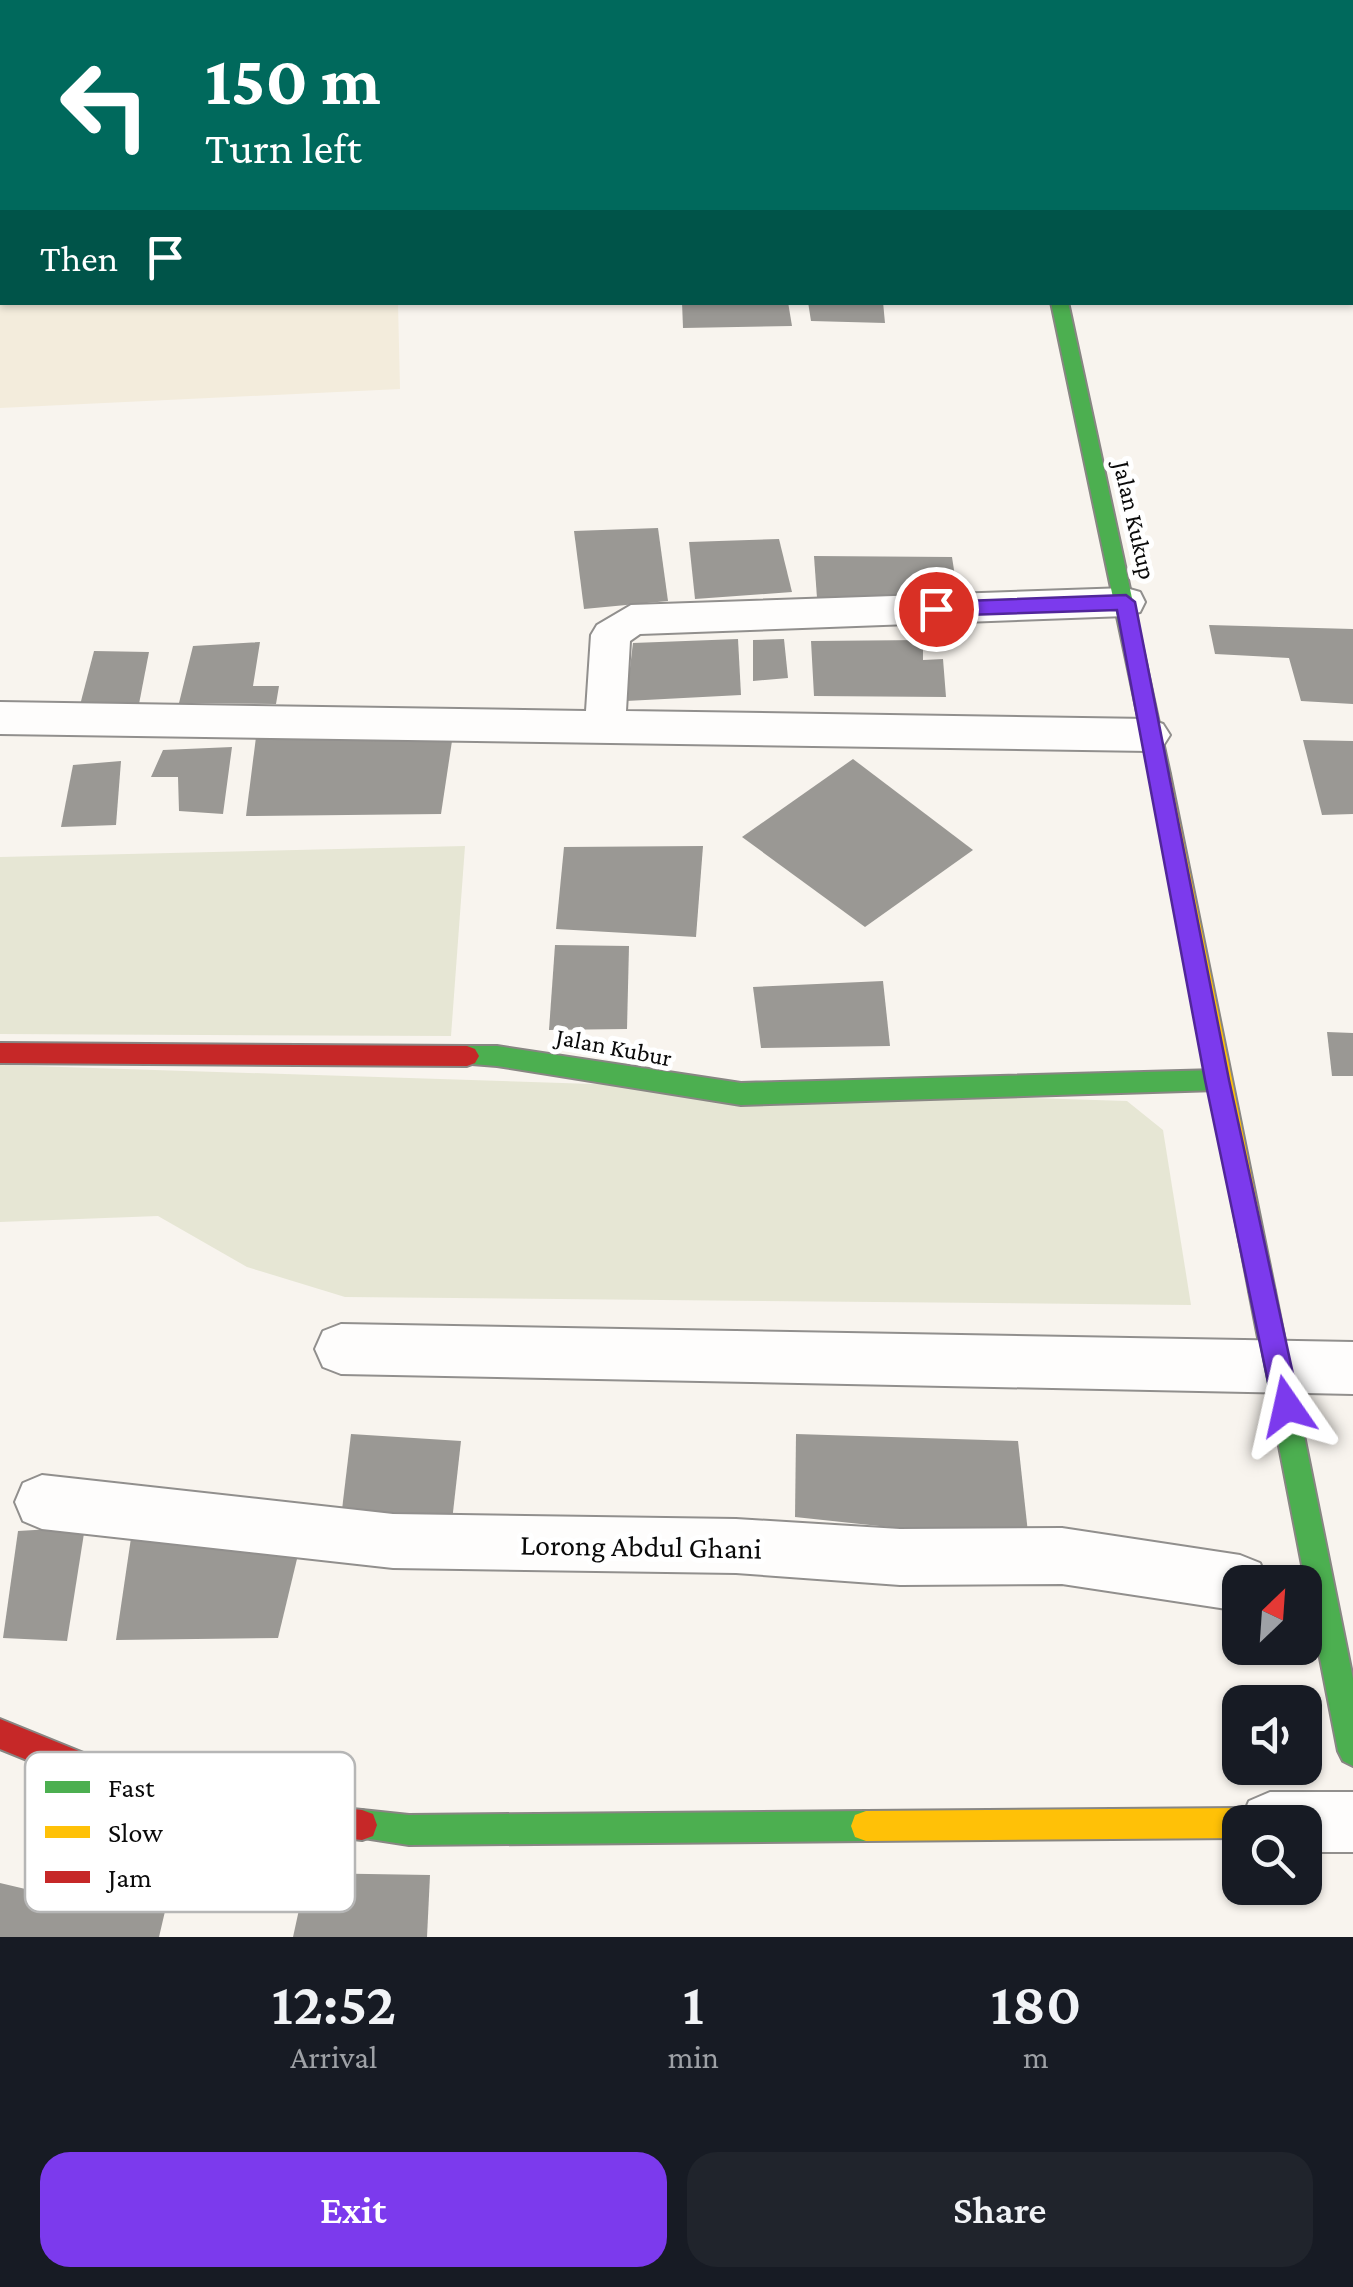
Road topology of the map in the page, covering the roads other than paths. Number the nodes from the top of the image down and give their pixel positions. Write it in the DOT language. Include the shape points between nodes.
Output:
graph roads {
  1 [pos="1060,305"];
  2 [pos="1126,602"];
  3 [pos="0,718"];
  4 [pos="605,727"];
  5 [pos="1150,735"];
  6 [pos="0,1053"];
  7 [pos="1217,1080"];
  8 [pos="341,1349"];
  9 [pos="1279,1368"];
  10 [pos="1353,1368"];
  11 [pos="42,1502"];
  12 [pos="1309,1565"];
  13 [pos="1222,1581"];
  14 [pos="1322,1627"];
  15 [pos="0,1734"];
  16 [pos="1353,1750"];
  17 [pos="44,1752"];
  18 [pos="1322,1822"];
  19 [pos="1353,1822"];
  20 [pos="1222,1823"];
  21 [pos="355,1824"];
  1 -- 2 [label="street, Jalan Kukup"];
  2 -- 4 [label="street" via="631,620 611,636"];
  2 -- 5 [label="street, Jalan Kukup"];
  3 -- 4 [label="street"];
  4 -- 5 [label="street"];
  5 -- 7 [label="street, Jalan Kukup"];
  6 -- 7 [label="street, Jalan Kubur" via="497,1056 741,1094"];
  7 -- 9 [label="street, Jalan Kukup"];
  8 -- 9 [label="street"];
  9 -- 10 [label="street"];
  9 -- 12 [label="street, Jalan Kukup"];
  11 -- 13 [label="street, Lorong Abdul Ghani" via="393,1541 1062,1556"];
  14 -- 16 [label="street, Jalan Kukup"];
  15 -- 17 [label="street"];
  18 -- 19 [label="street"];
  20 -- 21 [label="street" via="409,1830"];
}
